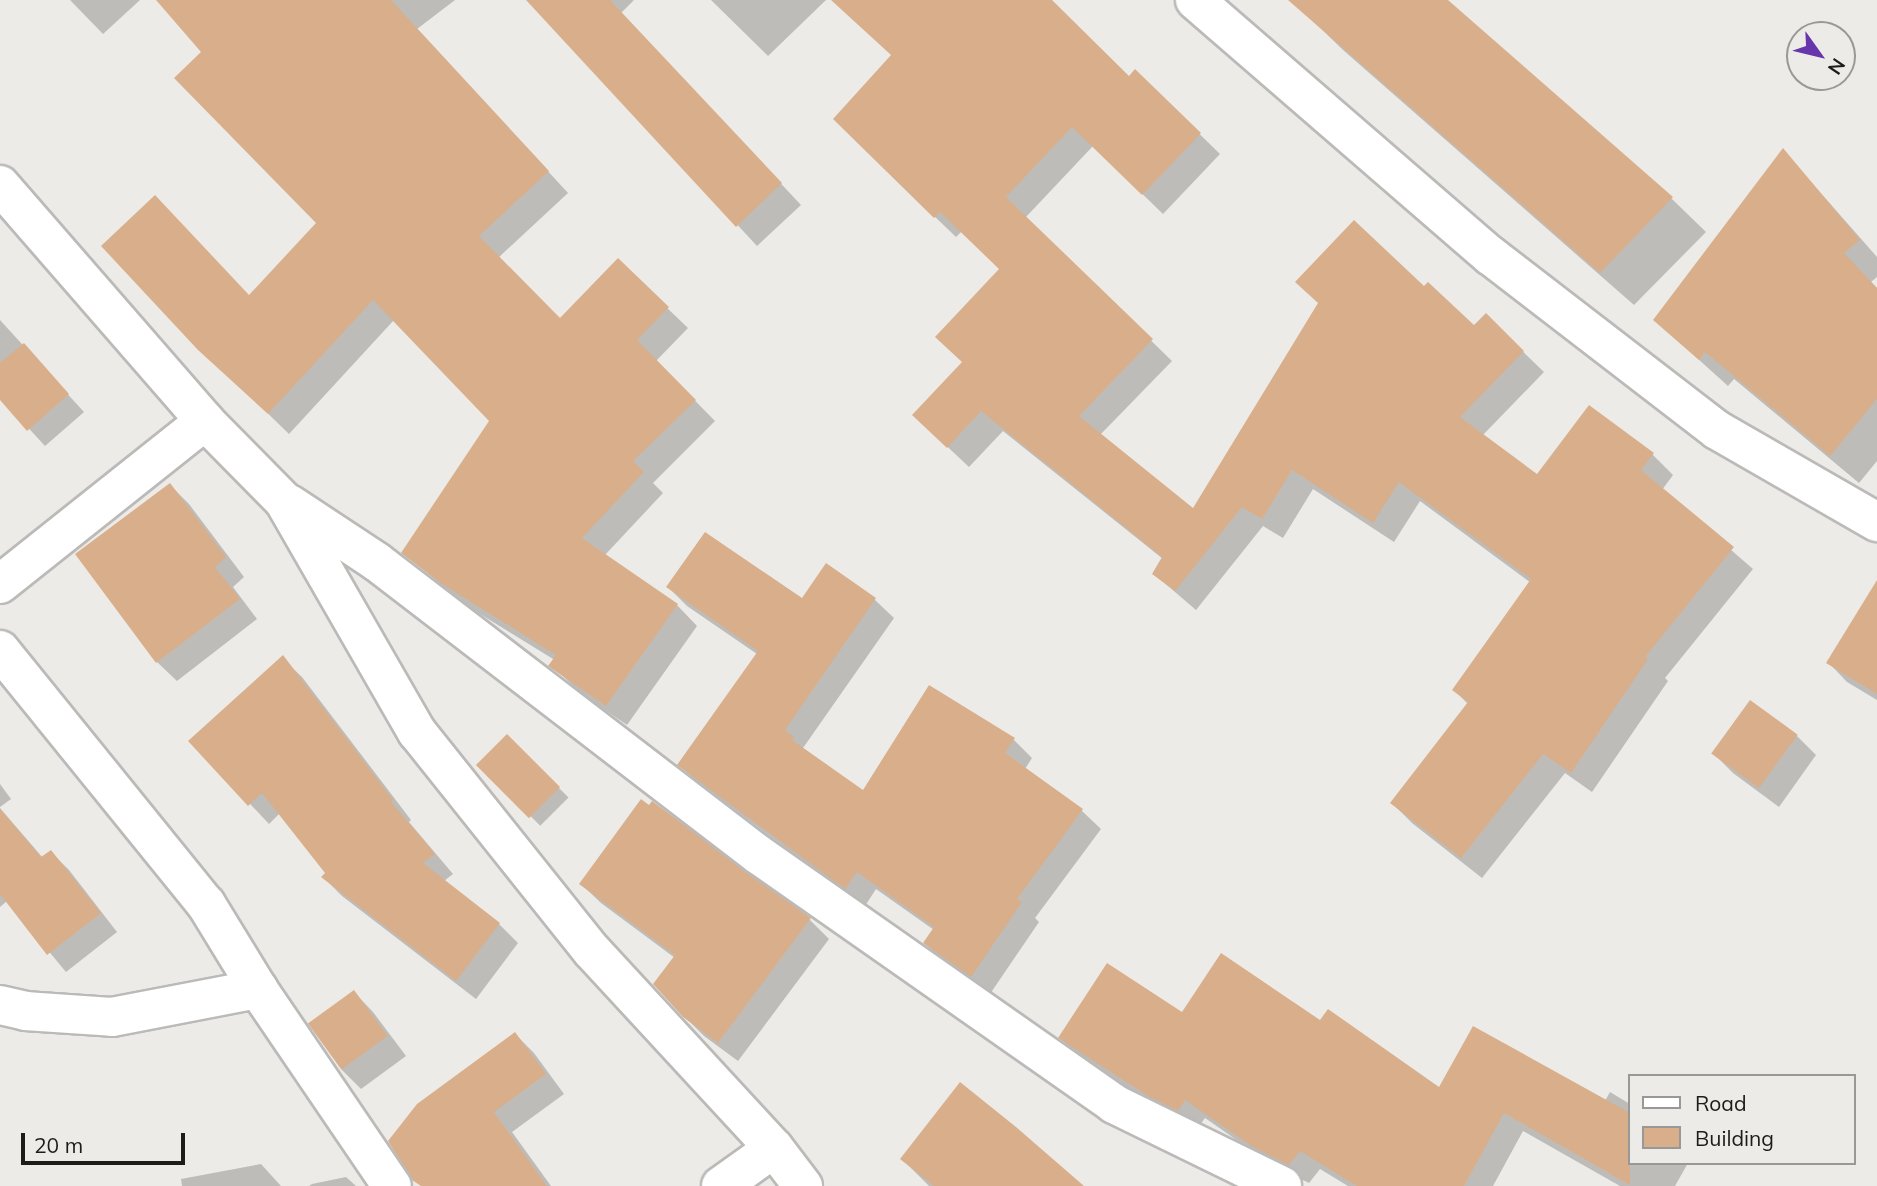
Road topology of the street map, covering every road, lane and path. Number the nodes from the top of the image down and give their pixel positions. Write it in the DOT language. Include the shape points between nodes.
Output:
graph roads {
  1 [pos="1195,0"];
  2 [pos="0,185"];
  3 [pos="205,421"];
  4 [pos="284,501"];
  5 [pos="1877,522"];
  6 [pos="0,584"];
  7 [pos="0,650"];
  8 [pos="258,989"];
  9 [pos="0,1005"];
  10 [pos="774,1148"];
  11 [pos="392,1186"];
  12 [pos="721,1186"];
  13 [pos="803,1186"];
  14 [pos="1282,1186"];
  1 -- 5 [label="street" via="1491,256 1717,430"];
  2 -- 3 [label="street"];
  3 -- 4 [label="street"];
  3 -- 6 [label="street"];
  4 -- 10 [label="street" via="417,732 592,951"];
  4 -- 14 [label="street" via="377,562 759,856 1114,1104"];
  7 -- 8 [label="street" via="206,904"];
  8 -- 9 [label="street" via="112,1017"];
  8 -- 11 [label="street"];
  10 -- 12 [label="street"];
  10 -- 13 [label="street"];
}
